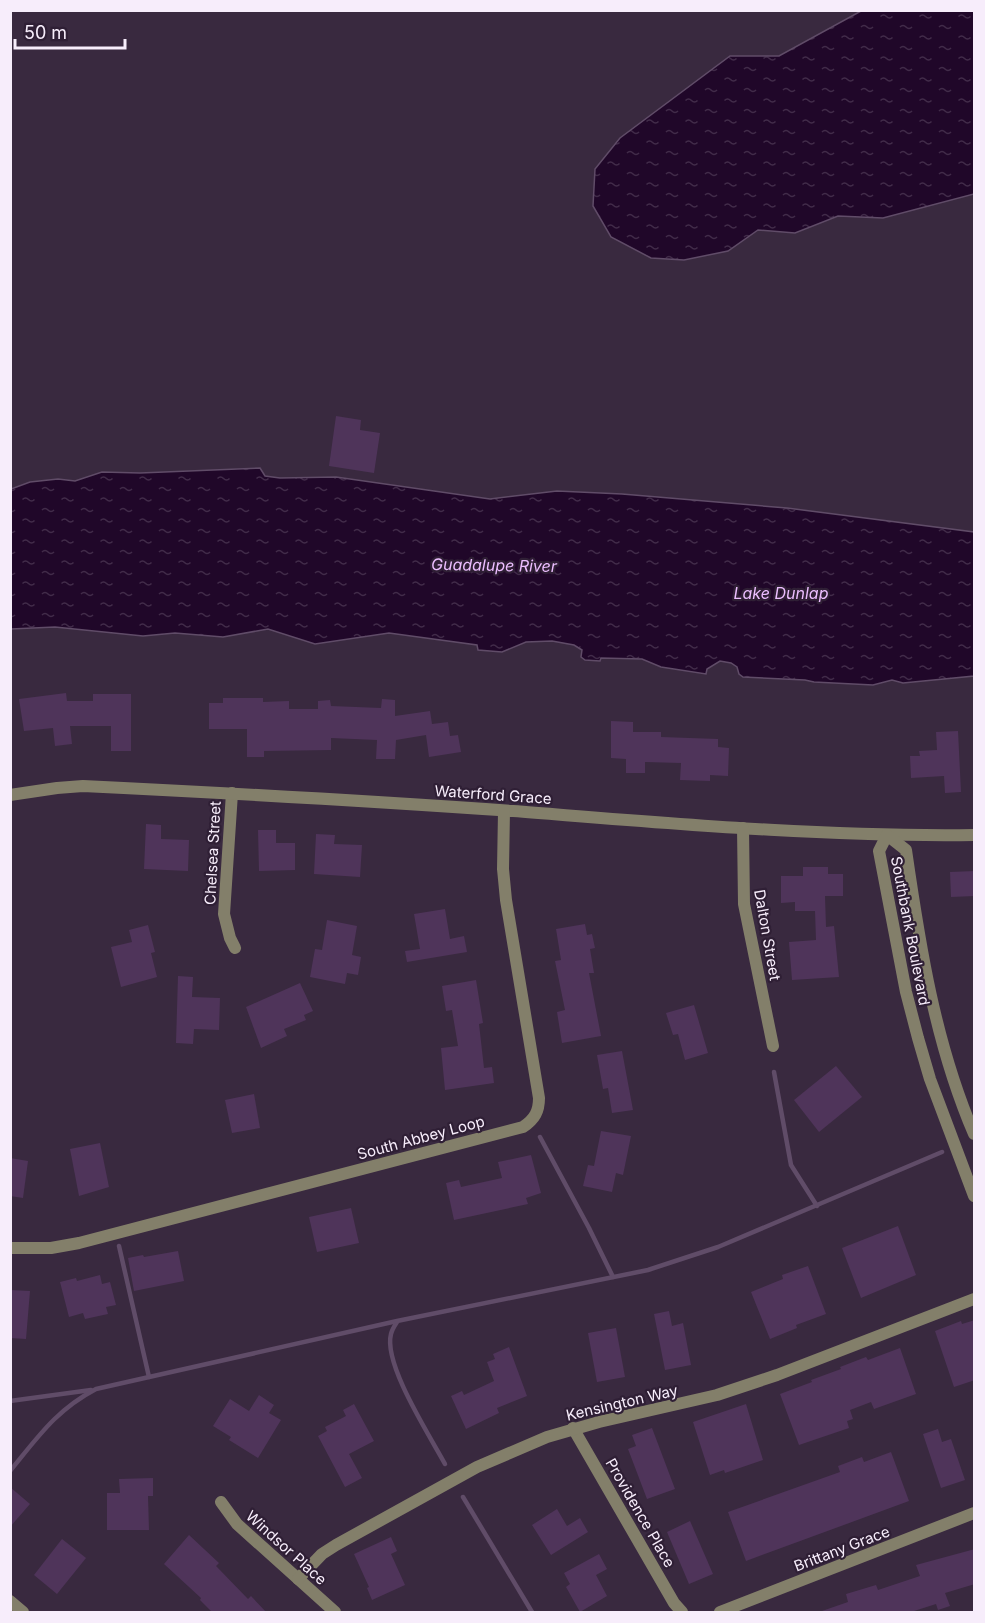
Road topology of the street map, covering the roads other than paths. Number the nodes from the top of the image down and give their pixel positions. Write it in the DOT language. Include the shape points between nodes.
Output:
graph roads {
  1 [pos="231,793"];
  2 [pos="10,795"];
  3 [pos="504,811"];
  4 [pos="743,828"];
  5 [pos="887,835"];
  6 [pos="975,835"];
  7 [pos="235,948"];
  8 [pos="773,1046"];
  9 [pos="975,1134"];
  10 [pos="975,1196"];
  11 [pos="10,1248"];
  12 [pos="975,1299"];
  13 [pos="573,1428"];
  14 [pos="221,1502"];
  15 [pos="975,1513"];
  16 [pos="298,1579"];
  17 [pos="10,1602"];
  18 [pos="22,1612"];
  19 [pos="335,1612"];
  20 [pos="682,1612"];
  21 [pos="720,1612"];
  1 -- 2 [label="street, Waterford Grace" via="84,786"];
  1 -- 3 [label="street, Waterford Grace"];
  1 -- 7 [label="street, Chelsea Street" via="224,914"];
  3 -- 4 [label="street, Waterford Grace"];
  3 -- 11 [label="street, South Abbey Loop" via="502,869 539,1098 532,1120 523,1126 79,1243"];
  4 -- 5 [label="street, Waterford Grace"];
  4 -- 8 [label="street, Dalton Street" via="744,904"];
  5 -- 6 [label="street, Waterford Grace"];
  5 -- 9 [label="street, Southbank Boulevard" via="906,850 936,1021"];
  5 -- 10 [label="street, Southbank Boulevard" via="879,851 906,992 930,1079"];
  12 -- 13 [label="street, Kensington Way" via="746,1386"];
  13 -- 16 [label="street, Kensington Way" via="477,1467 322,1554"];
  13 -- 20 [label="street, Providence Place"];
  14 -- 16 [label="street, Windsor Place" via="237,1524"];
  15 -- 21 [label="street, Brittany Grace"];
  16 -- 19 [label="street, Windsor Place"];
  17 -- 18 [label="street"];
}
